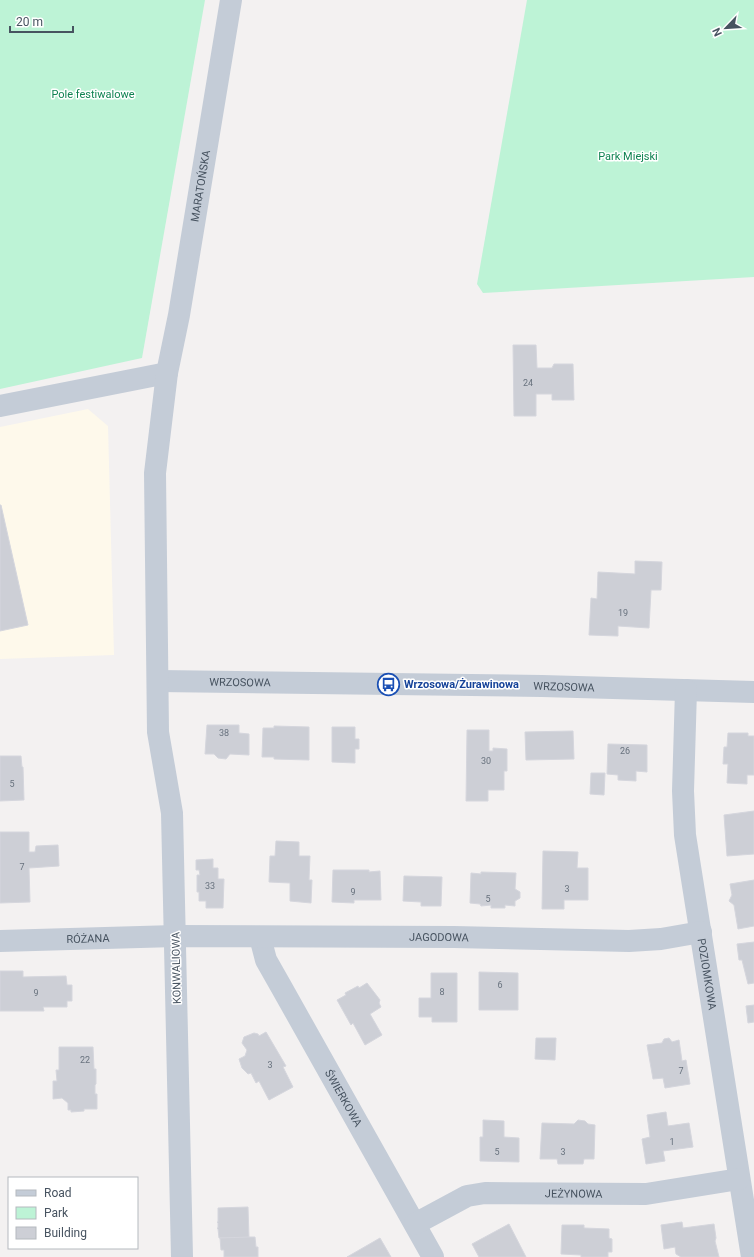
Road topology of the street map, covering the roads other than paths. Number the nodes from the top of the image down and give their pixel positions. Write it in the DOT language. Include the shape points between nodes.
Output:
graph roads {
  1 [pos="231,0"];
  2 [pos="167,372"];
  3 [pos="0,406"];
  4 [pos="158,681"];
  5 [pos="686,690"];
  6 [pos="754,692"];
  7 [pos="701,932"];
  8 [pos="175,936"];
  9 [pos="260,937"];
  10 [pos="0,941"];
  11 [pos="739,1179"];
  12 [pos="415,1224"];
  13 [pos="182,1257"];
  14 [pos="433,1257"];
  15 [pos="752,1257"];
  1 -- 2 [label="street, MARATOŃSKA"];
  2 -- 3 [label="street"];
  2 -- 4 [label="street, MARATOŃSKA" via="155,473"];
  4 -- 5 [label="street, WRZOSOWA"];
  4 -- 8 [label="street, KONWALIOWA" via="158,732 172,813"];
  5 -- 6 [label="street, WRZOSOWA"];
  5 -- 7 [label="street, POZIOMKOWA" via="683,791 685,835"];
  7 -- 9 [label="street, JAGODOWA" via="629,942 454,937"];
  7 -- 11 [label="street, POZIOMKOWA"];
  8 -- 9 [label="street, JAGODOWA"];
  8 -- 10 [label="street, RÓŻANA"];
  8 -- 13 [label="street, KONWALIOWA"];
  9 -- 12 [label="street, ŚWIERKOWA" via="266,960"];
  11 -- 12 [label="street, JEŻYNOWA" via="646,1194 485,1193 467,1196"];
  11 -- 15 [label="street, POZIOMKOWA"];
  12 -- 14 [label="street, ŚWIERKOWA"];
}
